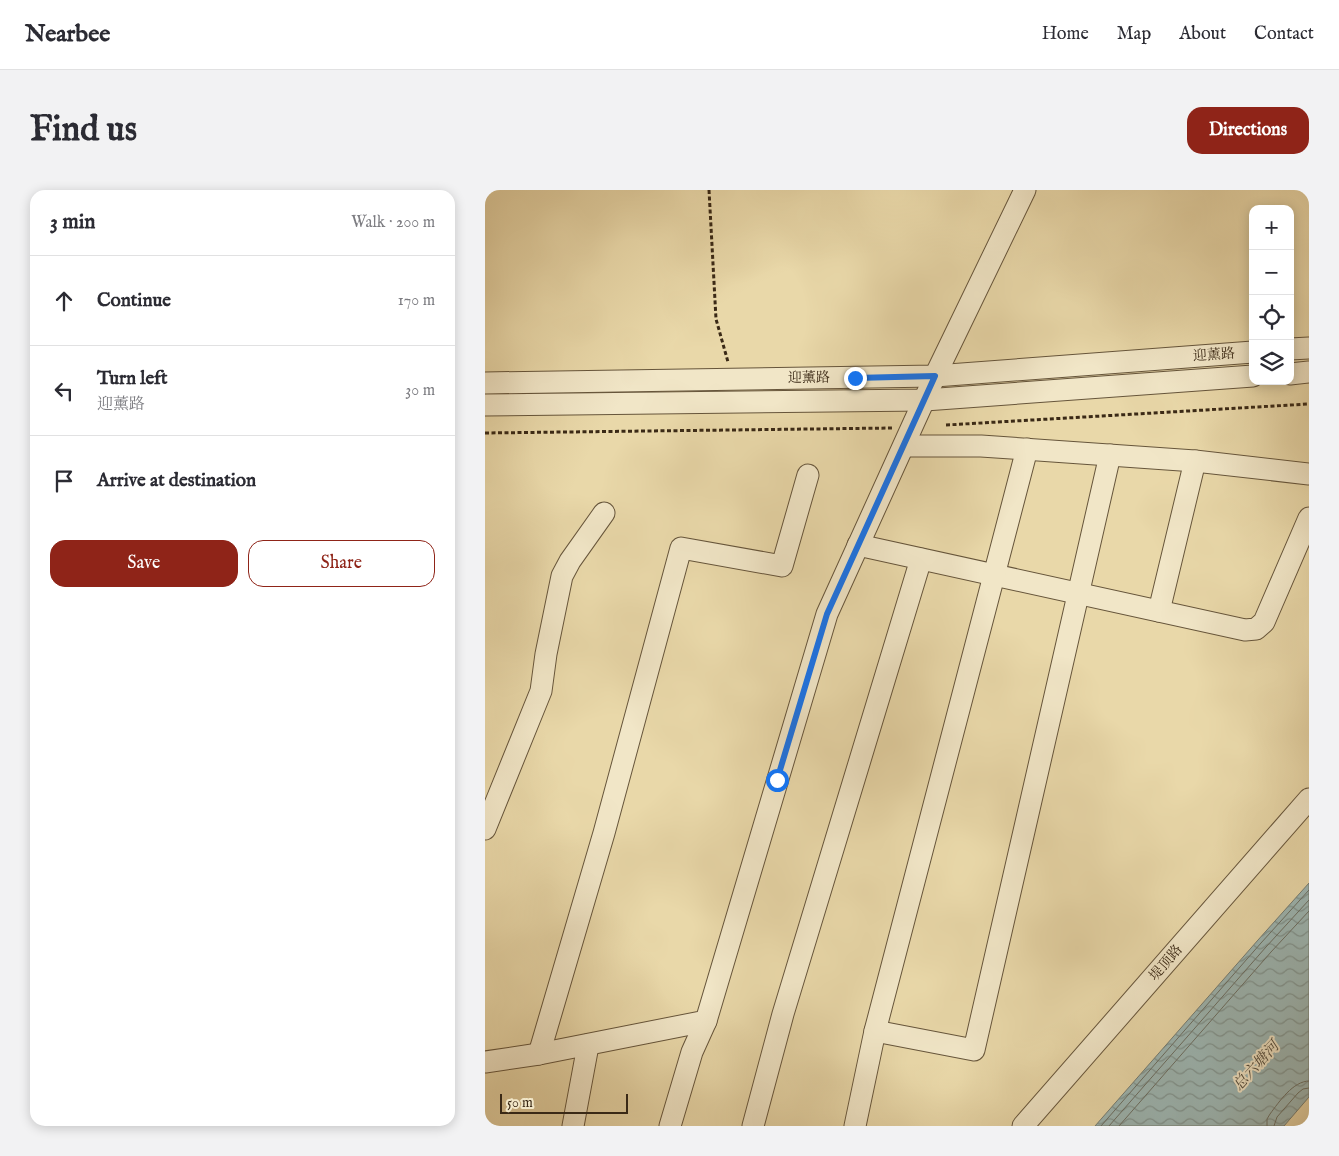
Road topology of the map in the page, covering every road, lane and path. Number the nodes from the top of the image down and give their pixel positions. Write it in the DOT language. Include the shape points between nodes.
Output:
graph roads {
  1 [pos="709,190"];
  2 [pos="1025,190"];
  3 [pos="1309,348"];
  4 [pos="1294,350"];
  5 [pos="1249,352"];
  6 [pos="728,362"];
  7 [pos="1309,372"];
  8 [pos="1294,374"];
  9 [pos="935,376"];
  10 [pos="1249,376"];
  11 [pos="485,383"];
  12 [pos="925,400"];
  13 [pos="485,405"];
  14 [pos="903,446"];
  15 [pos="1027,449"];
  16 [pos="1111,455"];
  17 [pos="1195,461"];
  18 [pos="1309,474"];
  19 [pos="808,476"];
  20 [pos="604,513"];
  21 [pos="1309,518"];
  22 [pos="858,545"];
  23 [pos="921,559"];
  24 [pos="994,575"];
  25 [pos="1079,594"];
  26 [pos="1159,611"];
  27 [pos="1309,799"];
  28 [pos="485,829"];
  29 [pos="707,1021"];
  30 [pos="875,1030"];
  31 [pos="587,1045"];
  32 [pos="539,1054"];
  33 [pos="485,1062"];
  34 [pos="573,1126"];
  35 [pos="670,1126"];
  36 [pos="753,1126"];
  37 [pos="855,1126"];
  38 [pos="1023,1126"];
  1 -- 6 [label="path" via="716,319"];
  2 -- 9 [label="street"];
  3 -- 4 [label="street"];
  5 -- 9 [label="street, 迎薰路"];
  7 -- 8 [label="street"];
  9 -- 11 [label="street, 迎薰路"];
  9 -- 12 [label="street"];
  10 -- 12 [label="street, 迎薰路"];
  12 -- 13 [label="street, 迎薰路"];
  12 -- 14 [label="street"];
  14 -- 15 [label="street"];
  14 -- 22 [label="street"];
  15 -- 16 [label="street"];
  15 -- 24 [label="street"];
  16 -- 17 [label="street"];
  16 -- 25 [label="street"];
  17 -- 18 [label="street"];
  17 -- 26 [label="street"];
  19 -- 32 [label="street" via="782,566 681,548 604,833"];
  20 -- 28 [label="street" via="562,576 541,691"];
  21 -- 26 [label="street" via="1264,622 1256,629 1245,630"];
  22 -- 23 [label="street"];
  22 -- 29 [label="street" via="827,614"];
  23 -- 24 [label="street"];
  23 -- 36 [label="street" via="783,1014"];
  24 -- 25 [label="street"];
  24 -- 30 [label="street"];
  25 -- 26 [label="street"];
  25 -- 30 [label="street" via="974,1050"];
  27 -- 38 [label="street, 堤顶路"];
  29 -- 31 [label="street"];
  29 -- 35 [label="street" via="691,1052"];
  30 -- 37 [label="street"];
  31 -- 32 [label="street"];
  31 -- 34 [label="street"];
  32 -- 33 [label="street"];
}
